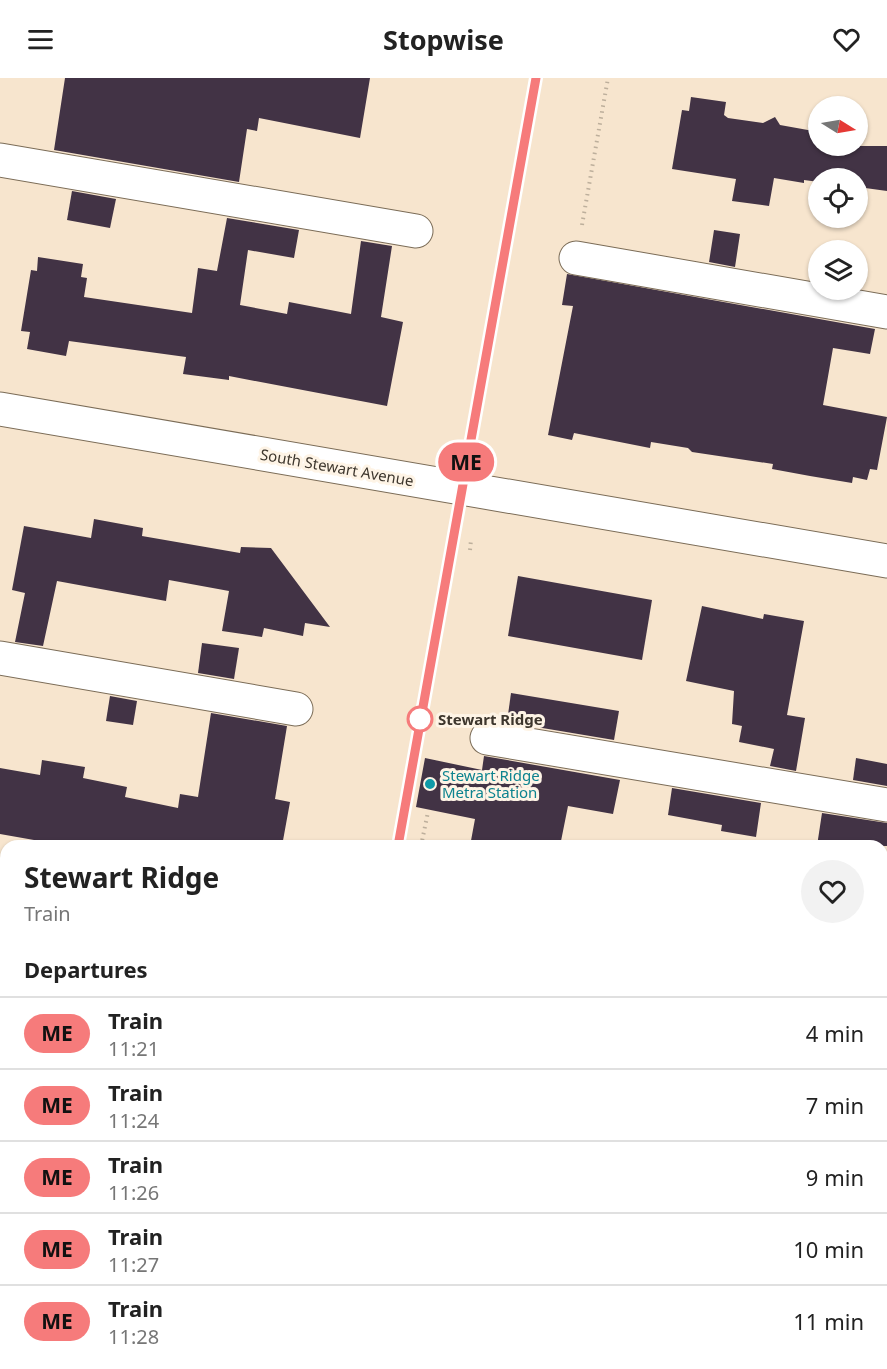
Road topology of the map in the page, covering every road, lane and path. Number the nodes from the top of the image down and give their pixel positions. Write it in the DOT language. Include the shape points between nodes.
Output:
graph roads {
  1 [pos="608,78"];
  2 [pos="0,160"];
  3 [pos="416,231"];
  4 [pos="576,258"];
  5 [pos="887,312"];
  6 [pos="0,410"];
  7 [pos="471,540"];
  8 [pos="470,550"];
  9 [pos="887,561"];
  10 [pos="0,658"];
  11 [pos="296,709"];
  12 [pos="487,738"];
  13 [pos="887,805"];
  14 [pos="428,812"];
  15 [pos="422,840"];
  1 -- 4 [label="path"];
  2 -- 3 [label="street"];
  4 -- 5 [label="street"];
  6 -- 9 [label="street, South Stewart Avenue"];
  7 -- 8 [label="path"];
  10 -- 11 [label="street"];
  12 -- 13 [label="street"];
  14 -- 15 [label="path"];
}
